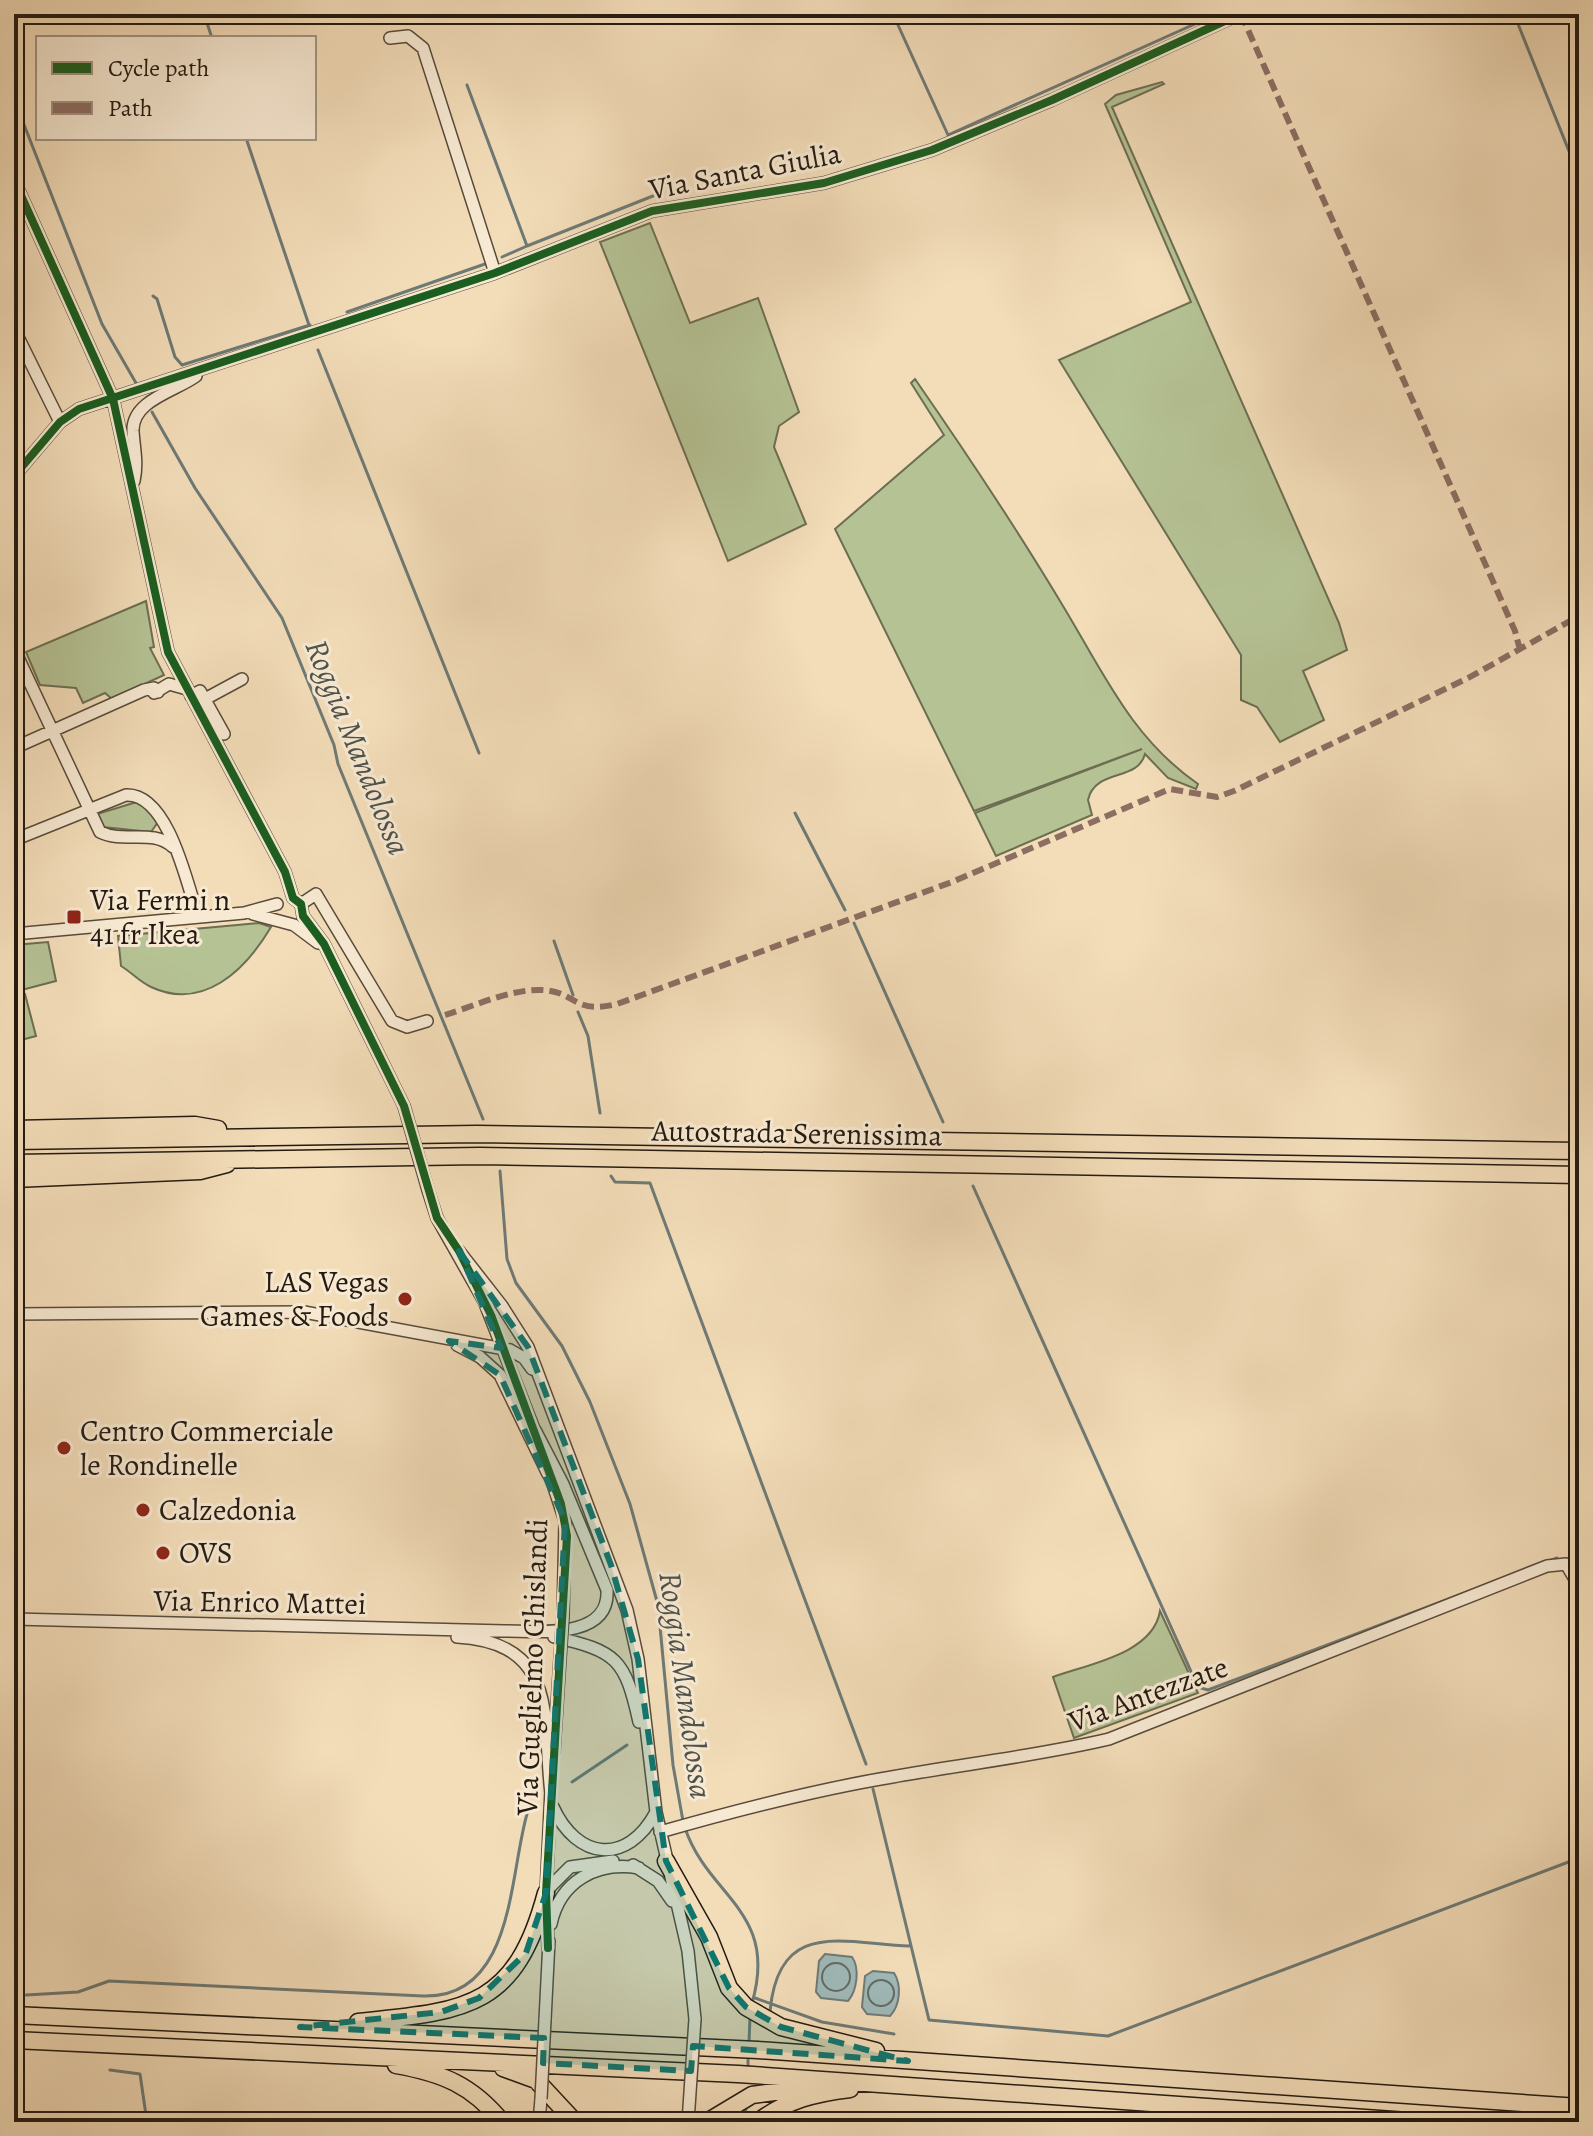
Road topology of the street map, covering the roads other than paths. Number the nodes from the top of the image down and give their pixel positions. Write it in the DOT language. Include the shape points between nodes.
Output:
graph roads {
  1 [pos="1240,14"];
  2 [pos="390,38"];
  3 [pos="14,180"];
  4 [pos="495,273"];
  5 [pos="14,329"];
  6 [pos="203,370"];
  7 [pos="113,399"];
  8 [pos="60,422"];
  9 [pos="14,476"];
  10 [pos="133,487"];
  11 [pos="14,649"];
  12 [pos="242,679"];
  13 [pos="189,692"];
  14 [pos="205,699"];
  15 [pos="52,732"];
  16 [pos="224,734"];
  17 [pos="14,748"];
  18 [pos="88,810"];
  19 [pos="162,820"];
  20 [pos="152,836"];
  21 [pos="14,840"];
  22 [pos="173,847"];
  23 [pos="291,904"];
  24 [pos="244,913"];
  25 [pos="198,917"];
  26 [pos="276,918"];
  27 [pos="294,925"];
  28 [pos="14,934"];
  29 [pos="331,957"];
  30 [pos="427,1021"];
  31 [pos="14,1129"];
  32 [pos="255,1136"];
  33 [pos="14,1141"];
  34 [pos="1579,1151"];
  35 [pos="258,1157"];
  36 [pos="14,1163"];
  37 [pos="1579,1175"];
  38 [pos="14,1179"];
  39 [pos="459,1251"];
  40 [pos="14,1314"];
  41 [pos="491,1315"];
  42 [pos="449,1341"];
  43 [pos="501,1348"];
  44 [pos="524,1358"];
  45 [pos="510,1367"];
  46 [pos="540,1384"];
  47 [pos="535,1430"];
  48 [pos="555,1487"];
  49 [pos="1579,1586"];
  50 [pos="14,1619"];
  51 [pos="153,1624"];
  52 [pos="505,1631"];
  53 [pos="651,1765"];
  54 [pos="551,1798"];
  55 [pos="656,1812"];
  56 [pos="660,1832"];
  57 [pos="666,1861"];
  58 [pos="639,1868"];
  59 [pos="546,1893"];
  60 [pos="681,1918"];
  61 [pos="548,1948"];
  62 [pos="14,2015"];
  63 [pos="300,2027"];
  64 [pos="14,2040"];
  65 [pos="299,2052"];
  66 [pos="458,2059"];
  67 [pos="908,2061"];
  68 [pos="892,2085"];
  69 [pos="1579,2107"];
  70 [pos="686,2120"];
  71 [pos="502,2122"];
  72 [pos="539,2122"];
  73 [pos="575,2122"];
  74 [pos="707,2122"];
  75 [pos="758,2122"];
  76 [pos="1422,2122"];
  1 -- 4 [label="street, Via Santa Giulia" via="932,150 824,183 652,211"];
  2 -- 4 [label="street" via="408,36 423,48"];
  3 -- 7 [label="street"];
  4 -- 6 [label="street, Via Santa Giulia"];
  5 -- 8 [label="street"];
  6 -- 7 [label="street, Via Santa Giulia"];
  6 -- 10 [label="street" via="137,415"];
  7 -- 8 [label="street, Via Santa Giulia" via="79,409"];
  7 -- 10 [label="street"];
  8 -- 9 [label="street"];
  10 -- 13 [label="street" via="162,633"];
  11 -- 15 [label="street"];
  12 -- 14 [label="street"];
  13 -- 14 [label="street" via="200,691"];
  13 -- 15 [label="street" via="169,684 158,692 150,688"];
  13 -- 23 [label="street" via="289,882"];
  14 -- 16 [label="street"];
  15 -- 17 [label="street"];
  15 -- 18 [label="street"];
  18 -- 19 [label="street" via="137,795 156,808"];
  18 -- 20 [label="street" via="94,825 108,837"];
  18 -- 21 [label="street"];
  19 -- 20 [label="street"];
  19 -- 22 [label="street"];
  20 -- 22 [label="street"];
  22 -- 25 [label="street"];
  23 -- 24 [label="street"];
  23 -- 26 [label="street"];
  23 -- 27 [label="street"];
  23 -- 29 [label="street, Via Guglielmo Ghislandi"];
  23 -- 30 [label="street" via="316,894 392,1021 407,1027"];
  24 -- 25 [label="street"];
  24 -- 26 [label="street, Via Guglielmo Ghislandi"];
  25 -- 28 [label="street"];
  26 -- 27 [label="street, Via Guglielmo Ghislandi"];
  27 -- 29 [label="street, Via Guglielmo Ghislandi"];
  29 -- 39 [label="street, Via Guglielmo Ghislandi, bridge" via="404,1106 437,1218"];
  31 -- 32 [label="highway" via="195,1125"];
  32 -- 33 [label="highway, Autostrada Serenissima"];
  32 -- 34 [label="highway, Autostrada Serenissima" via="477,1134"];
  35 -- 36 [label="highway, Autostrada Serenissima"];
  35 -- 37 [label="highway, Autostrada Serenissima" via="527,1156"];
  35 -- 38 [label="highway" via="200,1171"];
  39 -- 41 [label="street, Via Guglielmo Ghislandi"];
  39 -- 46 [label="street, Via Guglielmo Ghislandi" via="516,1327"];
  40 -- 42 [label="street" via="291,1312"];
  41 -- 42 [label="street" via="483,1336"];
  41 -- 43 [label="street, Via Guglielmo Ghislandi"];
  42 -- 43 [label="street"];
  42 -- 48 [label="street" via="500,1375"];
  43 -- 44 [label="street"];
  43 -- 45 [label="street, Via Guglielmo Ghislandi"];
  44 -- 45 [label="street"];
  44 -- 46 [label="street"];
  45 -- 47 [label="street, Via Guglielmo Ghislandi"];
  46 -- 53 [label="street, Via Guglielmo Ghislandi" via="627,1610"];
  47 -- 48 [label="street, Via Guglielmo Ghislandi"];
  47 -- 52 [label="street" via="589,1544 608,1598 599,1617 580,1627"];
  48 -- 54 [label="street, Via Guglielmo Ghislandi, bridge" via="567,1536"];
  49 -- 56 [label="street, Via Antezzate" via="1566,1564 1547,1566 1109,1739 782,1798"];
  50 -- 51 [label="street, Via Enrico Mattei"];
  51 -- 52 [label="street, Via Enrico Mattei"];
  51 -- 54 [label="street" via="470,1638 497,1644 524,1662 545,1698"];
  52 -- 53 [label="street" via="581,1643 617,1660 631,1685"];
  53 -- 55 [label="street, Via Guglielmo Ghislandi"];
  54 -- 55 [label="street, Via Guglielmo Ghislandi" via="574,1839 600,1850 629,1843"];
  54 -- 59 [label="street, Via Guglielmo Ghislandi"];
  55 -- 56 [label="street, Via Guglielmo Ghislandi"];
  56 -- 57 [label="street, Via Guglielmo Ghislandi"];
  57 -- 60 [label="street, Via Guglielmo Ghislandi"];
  57 -- 67 [label="highway" via="709,1937 729,1988 753,2011 781,2027"];
  58 -- 59 [label="street" via="609,1860 581,1864 559,1874"];
  58 -- 60 [label="street, Via Guglielmo Ghislandi" via="667,1891"];
  58 -- 61 [label="street, Via Guglielmo Ghislandi" via="599,1869 568,1888 554,1910"];
  59 -- 61 [label="street, Via Guglielmo Ghislandi"];
  59 -- 63 [label="highway" via="526,1953 502,1982 479,1998 441,2012"];
  60 -- 70 [label="street, Via Guglielmo Ghislandi, bridge" via="695,2019"];
  61 -- 72 [label="street, Via Guglielmo Ghislandi, bridge"];
  62 -- 63 [label="highway"];
  63 -- 67 [label="highway"];
  64 -- 65 [label="highway"];
  65 -- 66 [label="highway"];
  65 -- 71 [label="highway" via="433,2072 461,2083"];
  66 -- 68 [label="highway"];
  66 -- 73 [label="highway" via="520,2072 554,2097"];
  67 -- 69 [label="highway"];
  68 -- 74 [label="highway" via="783,2089 745,2099"];
  68 -- 75 [label="highway" via="802,2098"];
  68 -- 76 [label="highway"];
}
